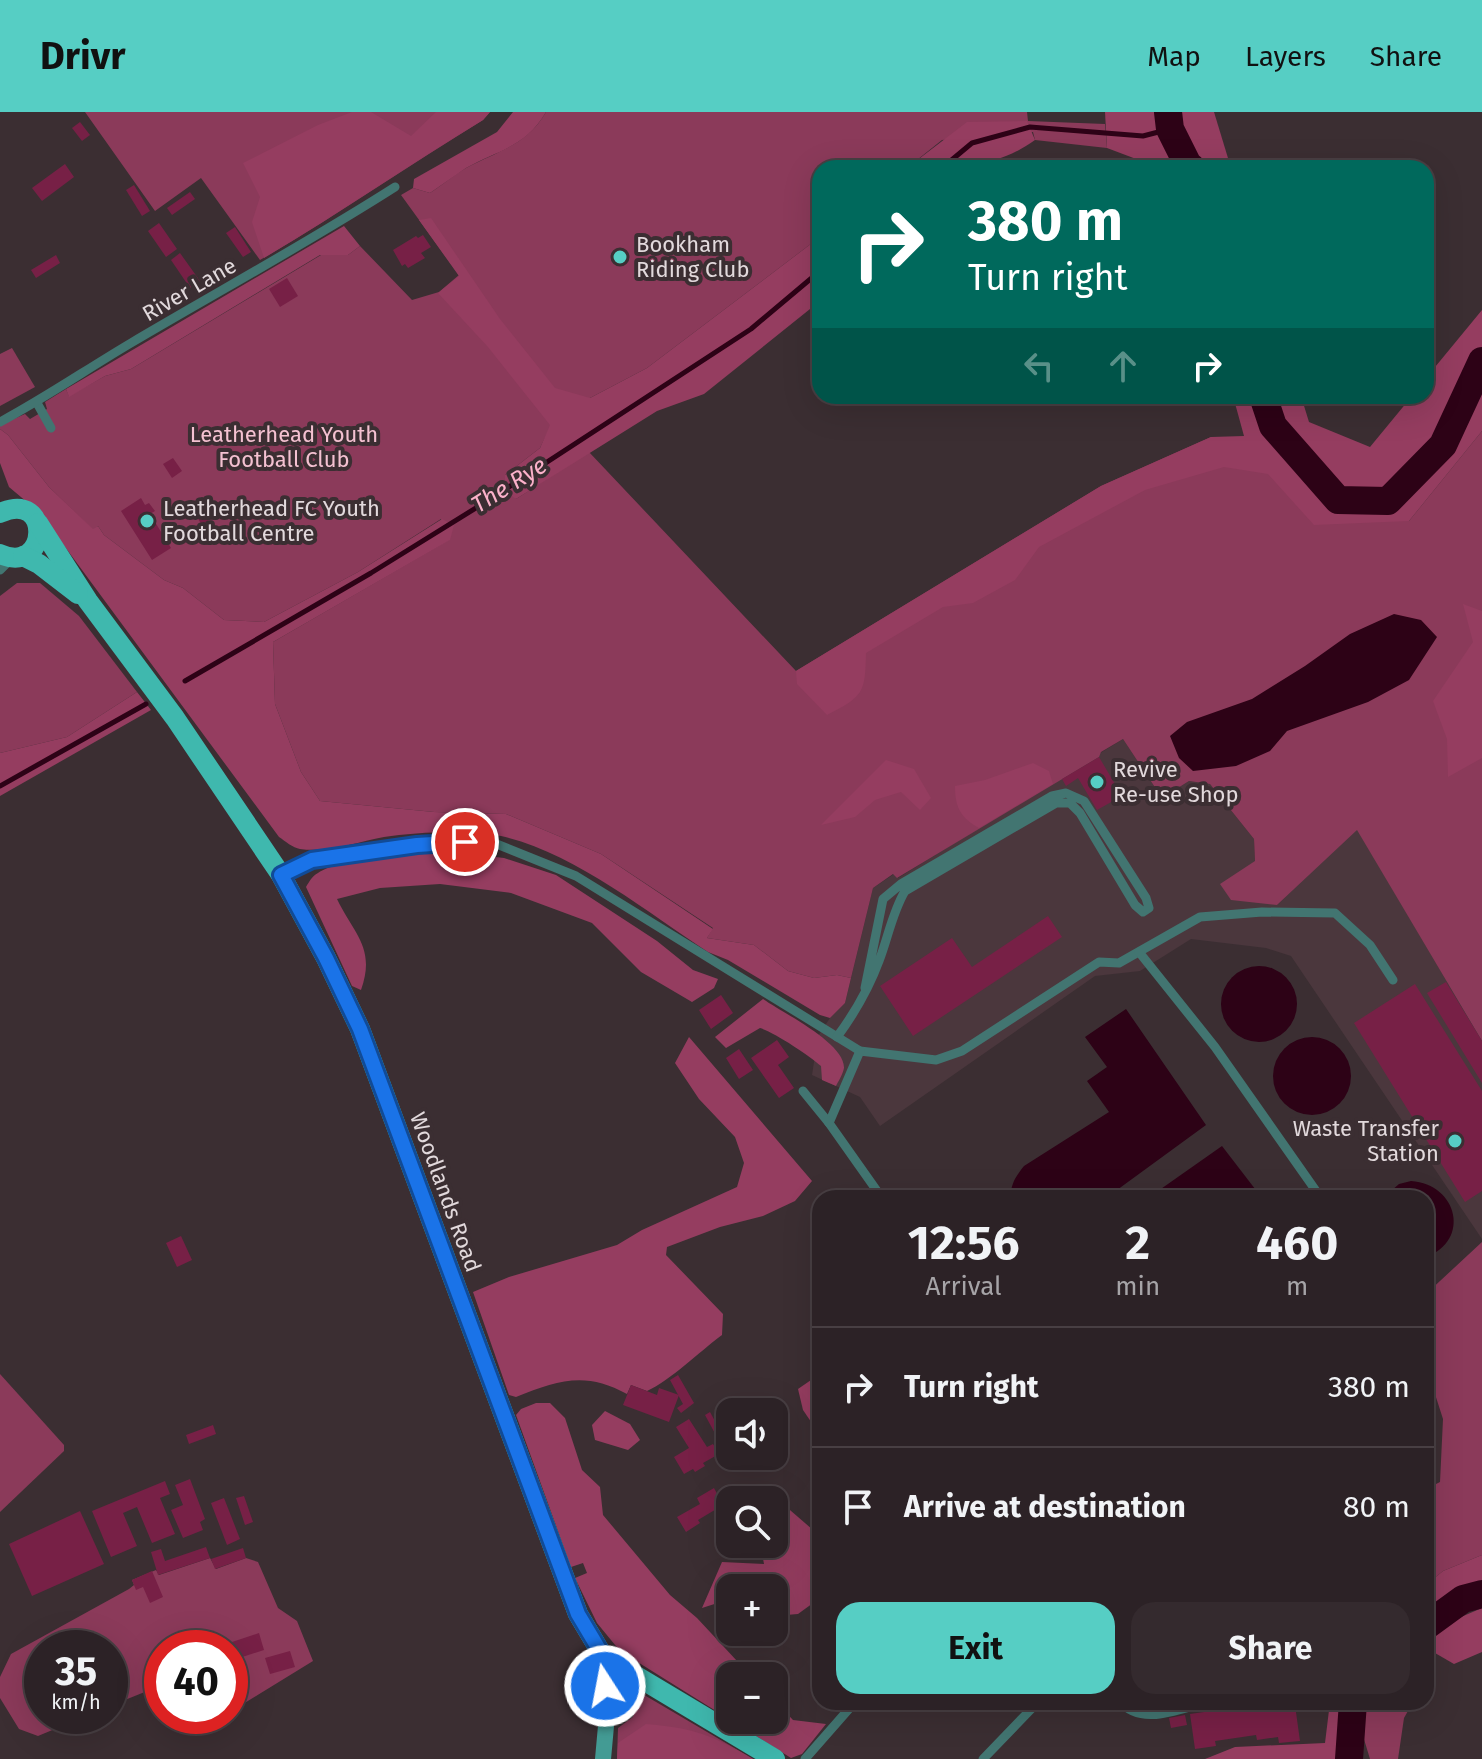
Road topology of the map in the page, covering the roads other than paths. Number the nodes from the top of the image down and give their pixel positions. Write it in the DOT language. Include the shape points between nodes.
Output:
graph roads {
  1 [pos="395,187"];
  2 [pos="37,403"];
  3 [pos="0,422"];
  4 [pos="51,428"];
  5 [pos="5,506"];
  6 [pos="38,523"];
  7 [pos="9,560"];
  8 [pos="88,601"];
  9 [pos="281,875"];
  10 [pos="889,895"];
  11 [pos="897,904"];
  12 [pos="1139,952"];
  13 [pos="1393,980"];
  14 [pos="865,988"];
  15 [pos="837,1037"];
  16 [pos="860,1051"];
  17 [pos="803,1091"];
  18 [pos="829,1123"];
  19 [pos="876,1190"];
  20 [pos="1315,1190"];
  21 [pos="603,1656"];
  22 [pos="848,1710"];
  23 [pos="1030,1710"];
  24 [pos="1127,1710"];
  25 [pos="1169,1710"];
  26 [pos="603,1759"];
  27 [pos="775,1759"];
  28 [pos="805,1759"];
  29 [pos="983,1759"];
  1 -- 2 [label="lane, River Lane"];
  2 -- 3 [label="lane, River Lane"];
  2 -- 4 [label="lane"];
  5 -- 6 [label="main road" via="28,512"];
  6 -- 7 [label="main road" via="39,540"];
  6 -- 8 [label="main road, Woodlands Road"];
  7 -- 8 [label="main road, Woodlands Road" via="39,564"];
  8 -- 9 [label="main road, Woodlands Road"];
  9 -- 15 [label="lane" via="312,860 489,841 576,876"];
  9 -- 21 [label="main road, Woodlands Road" via="360,1029 578,1614"];
  10 -- 11 [label="lane" via="897,895"];
  10 -- 11 [label="lane" via="1052,796 1066,793 1084,801 1149,908 1143,912 1135,905 1070,803 1056,803 987,843 905,891"];
  10 -- 14 [label="lane" via="883,899"];
  11 -- 14 [label="lane" via="879,964"];
  12 -- 13 [label="lane" via="1200,917 1335,913 1370,945"];
  12 -- 16 [label="lane" via="1119,963 1099,962 962,1051 936,1060"];
  12 -- 20 [label="lane" via="1215,1047"];
  14 -- 15 [label="lane" via="856,1013"];
  15 -- 16 [label="lane"];
  16 -- 18 [label="lane"];
  17 -- 18 [label="lane"];
  18 -- 19 [label="lane"];
  21 -- 26 [label="street"];
  21 -- 27 [label="main road, Woodlands Road"];
  22 -- 28 [label="lane"];
  23 -- 29 [label="lane"];
  24 -- 25 [label="lane" via="1140,1716"];
}
